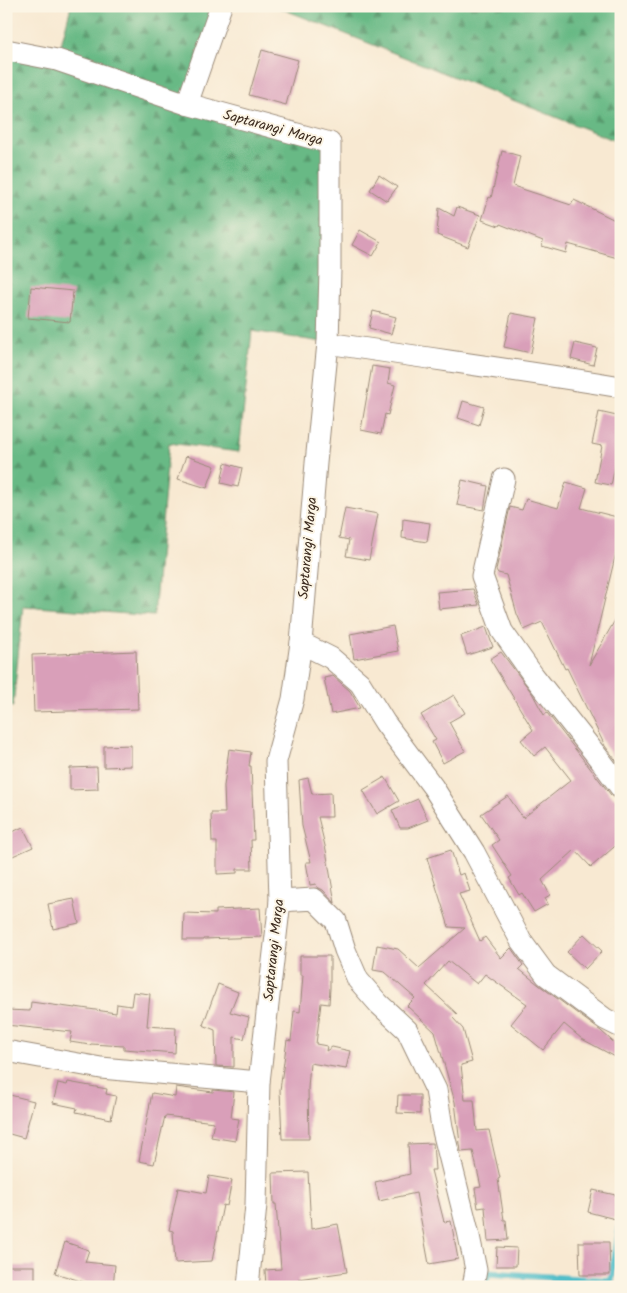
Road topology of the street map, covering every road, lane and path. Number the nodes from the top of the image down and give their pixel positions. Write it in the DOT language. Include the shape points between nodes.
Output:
graph roads {
  1 [pos="220,6"];
  2 [pos="6,50"];
  3 [pos="186,104"];
  4 [pos="328,343"];
  5 [pos="621,387"];
  6 [pos="504,479"];
  7 [pos="301,643"];
  8 [pos="621,788"];
  9 [pos="280,901"];
  10 [pos="621,1026"];
  11 [pos="6,1051"];
  12 [pos="259,1082"];
  13 [pos="248,1287"];
  14 [pos="473,1287"];
  1 -- 3 [label="street"];
  2 -- 3 [label="street, Saptarangi Marga" via="57,60"];
  3 -- 4 [label="street, Saptarangi Marga" via="330,143"];
  4 -- 5 [label="street"];
  4 -- 7 [label="street, Saptarangi Marga"];
  6 -- 8 [label="street" via="482,576 502,631"];
  7 -- 9 [label="street, Saptarangi Marga" via="293,699 276,760"];
  7 -- 10 [label="street" via="331,658 360,683 474,852 521,941 546,975 605,1019"];
  9 -- 12 [label="street, Saptarangi Marga"];
  9 -- 14 [label="street" via="314,899 336,921 344,950 358,980 408,1030 436,1090 476,1270"];
  11 -- 12 [label="street" via="101,1068"];
  12 -- 13 [label="street, Saptarangi Marga" via="256,1205"];
}
